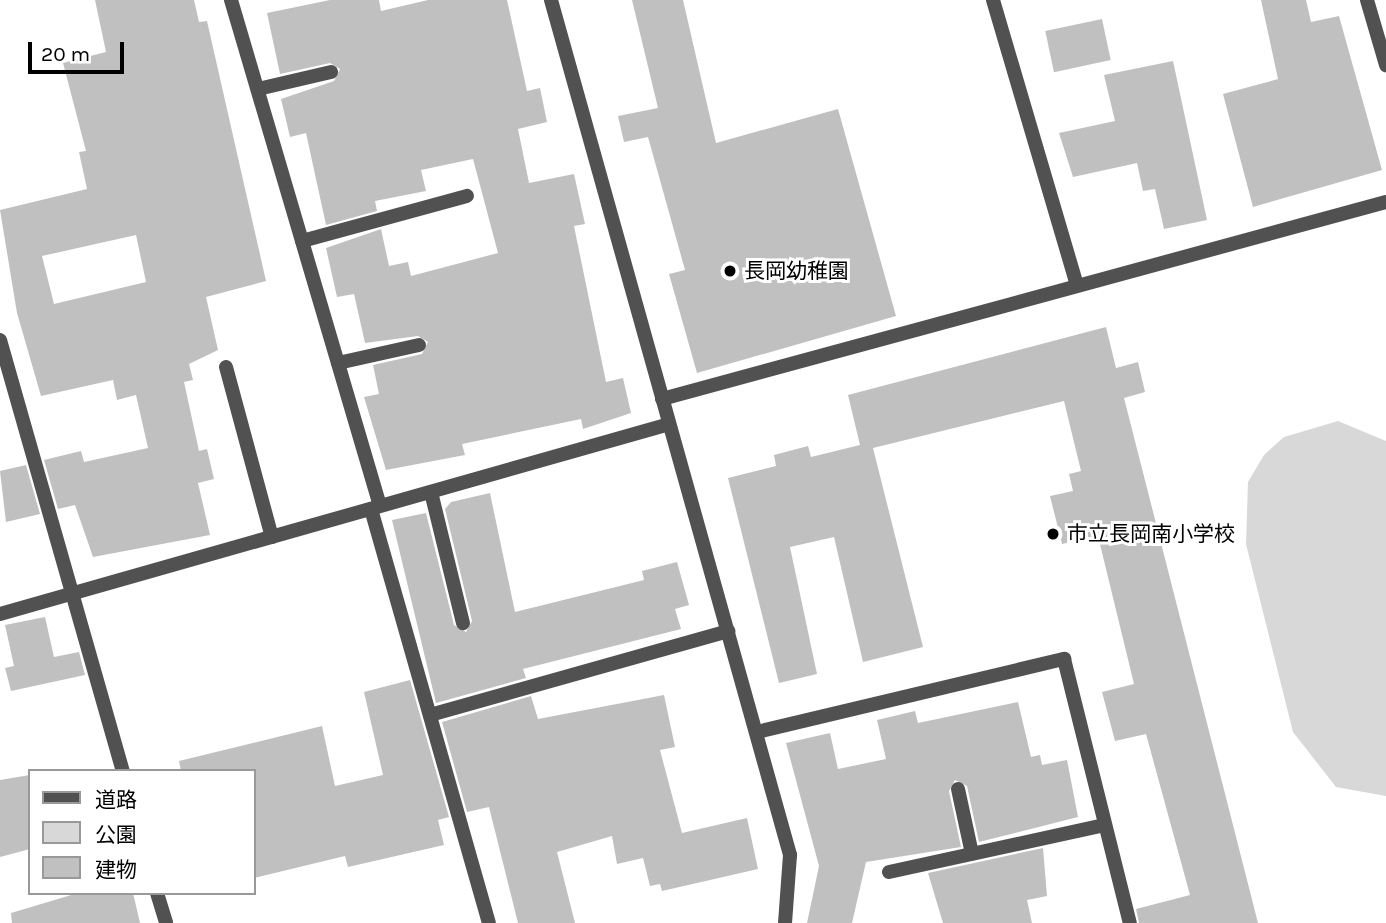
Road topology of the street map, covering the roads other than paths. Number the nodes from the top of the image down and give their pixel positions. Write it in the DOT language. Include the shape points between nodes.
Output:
graph roads {
  1 [pos="231,0"];
  2 [pos="551,0"];
  3 [pos="993,0"];
  4 [pos="1367,0"];
  5 [pos="1386,65"];
  6 [pos="331,72"];
  7 [pos="258,89"];
  8 [pos="467,196"];
  9 [pos="1386,202"];
  10 [pos="302,241"];
  11 [pos="1077,285"];
  12 [pos="0,340"];
  13 [pos="419,345"];
  14 [pos="338,363"];
  15 [pos="226,367"];
  16 [pos="662,399"];
  17 [pos="669,424"];
  18 [pos="431,492"];
  19 [pos="376,507"];
  20 [pos="272,537"];
  21 [pos="73,594"];
  22 [pos="0,614"];
  23 [pos="463,623"];
  24 [pos="728,631"];
  25 [pos="430,715"];
  26 [pos="757,732"];
  27 [pos="122,769"];
  28 [pos="958,789"];
  29 [pos="1104,825"];
  30 [pos="972,854"];
  31 [pos="889,872"];
  32 [pos="158,895"];
  33 [pos="166,923"];
  34 [pos="489,923"];
  35 [pos="785,923"];
  36 [pos="1129,923"];
  1 -- 7 [label="street"];
  2 -- 16 [label="street"];
  3 -- 11 [label="street"];
  4 -- 5 [label="street"];
  6 -- 7 [label="street"];
  7 -- 10 [label="street"];
  8 -- 10 [label="street"];
  9 -- 11 [label="street"];
  10 -- 14 [label="street"];
  11 -- 16 [label="street"];
  12 -- 21 [label="street"];
  13 -- 14 [label="street"];
  14 -- 19 [label="street"];
  15 -- 20 [label="street"];
  16 -- 17 [label="street"];
  17 -- 18 [label="street"];
  17 -- 24 [label="street"];
  18 -- 19 [label="street"];
  18 -- 23 [label="street"];
  19 -- 20 [label="street"];
  19 -- 25 [label="street"];
  20 -- 21 [label="street"];
  21 -- 22 [label="street"];
  21 -- 27 [label="street"];
  24 -- 25 [label="street"];
  24 -- 26 [label="street"];
  25 -- 34 [label="street"];
  26 -- 29 [label="street" via="1064,659"];
  26 -- 35 [label="street" via="790,855"];
  28 -- 30 [label="street"];
  29 -- 30 [label="street"];
  29 -- 36 [label="street"];
  30 -- 31 [label="street"];
  32 -- 33 [label="street"];
}
